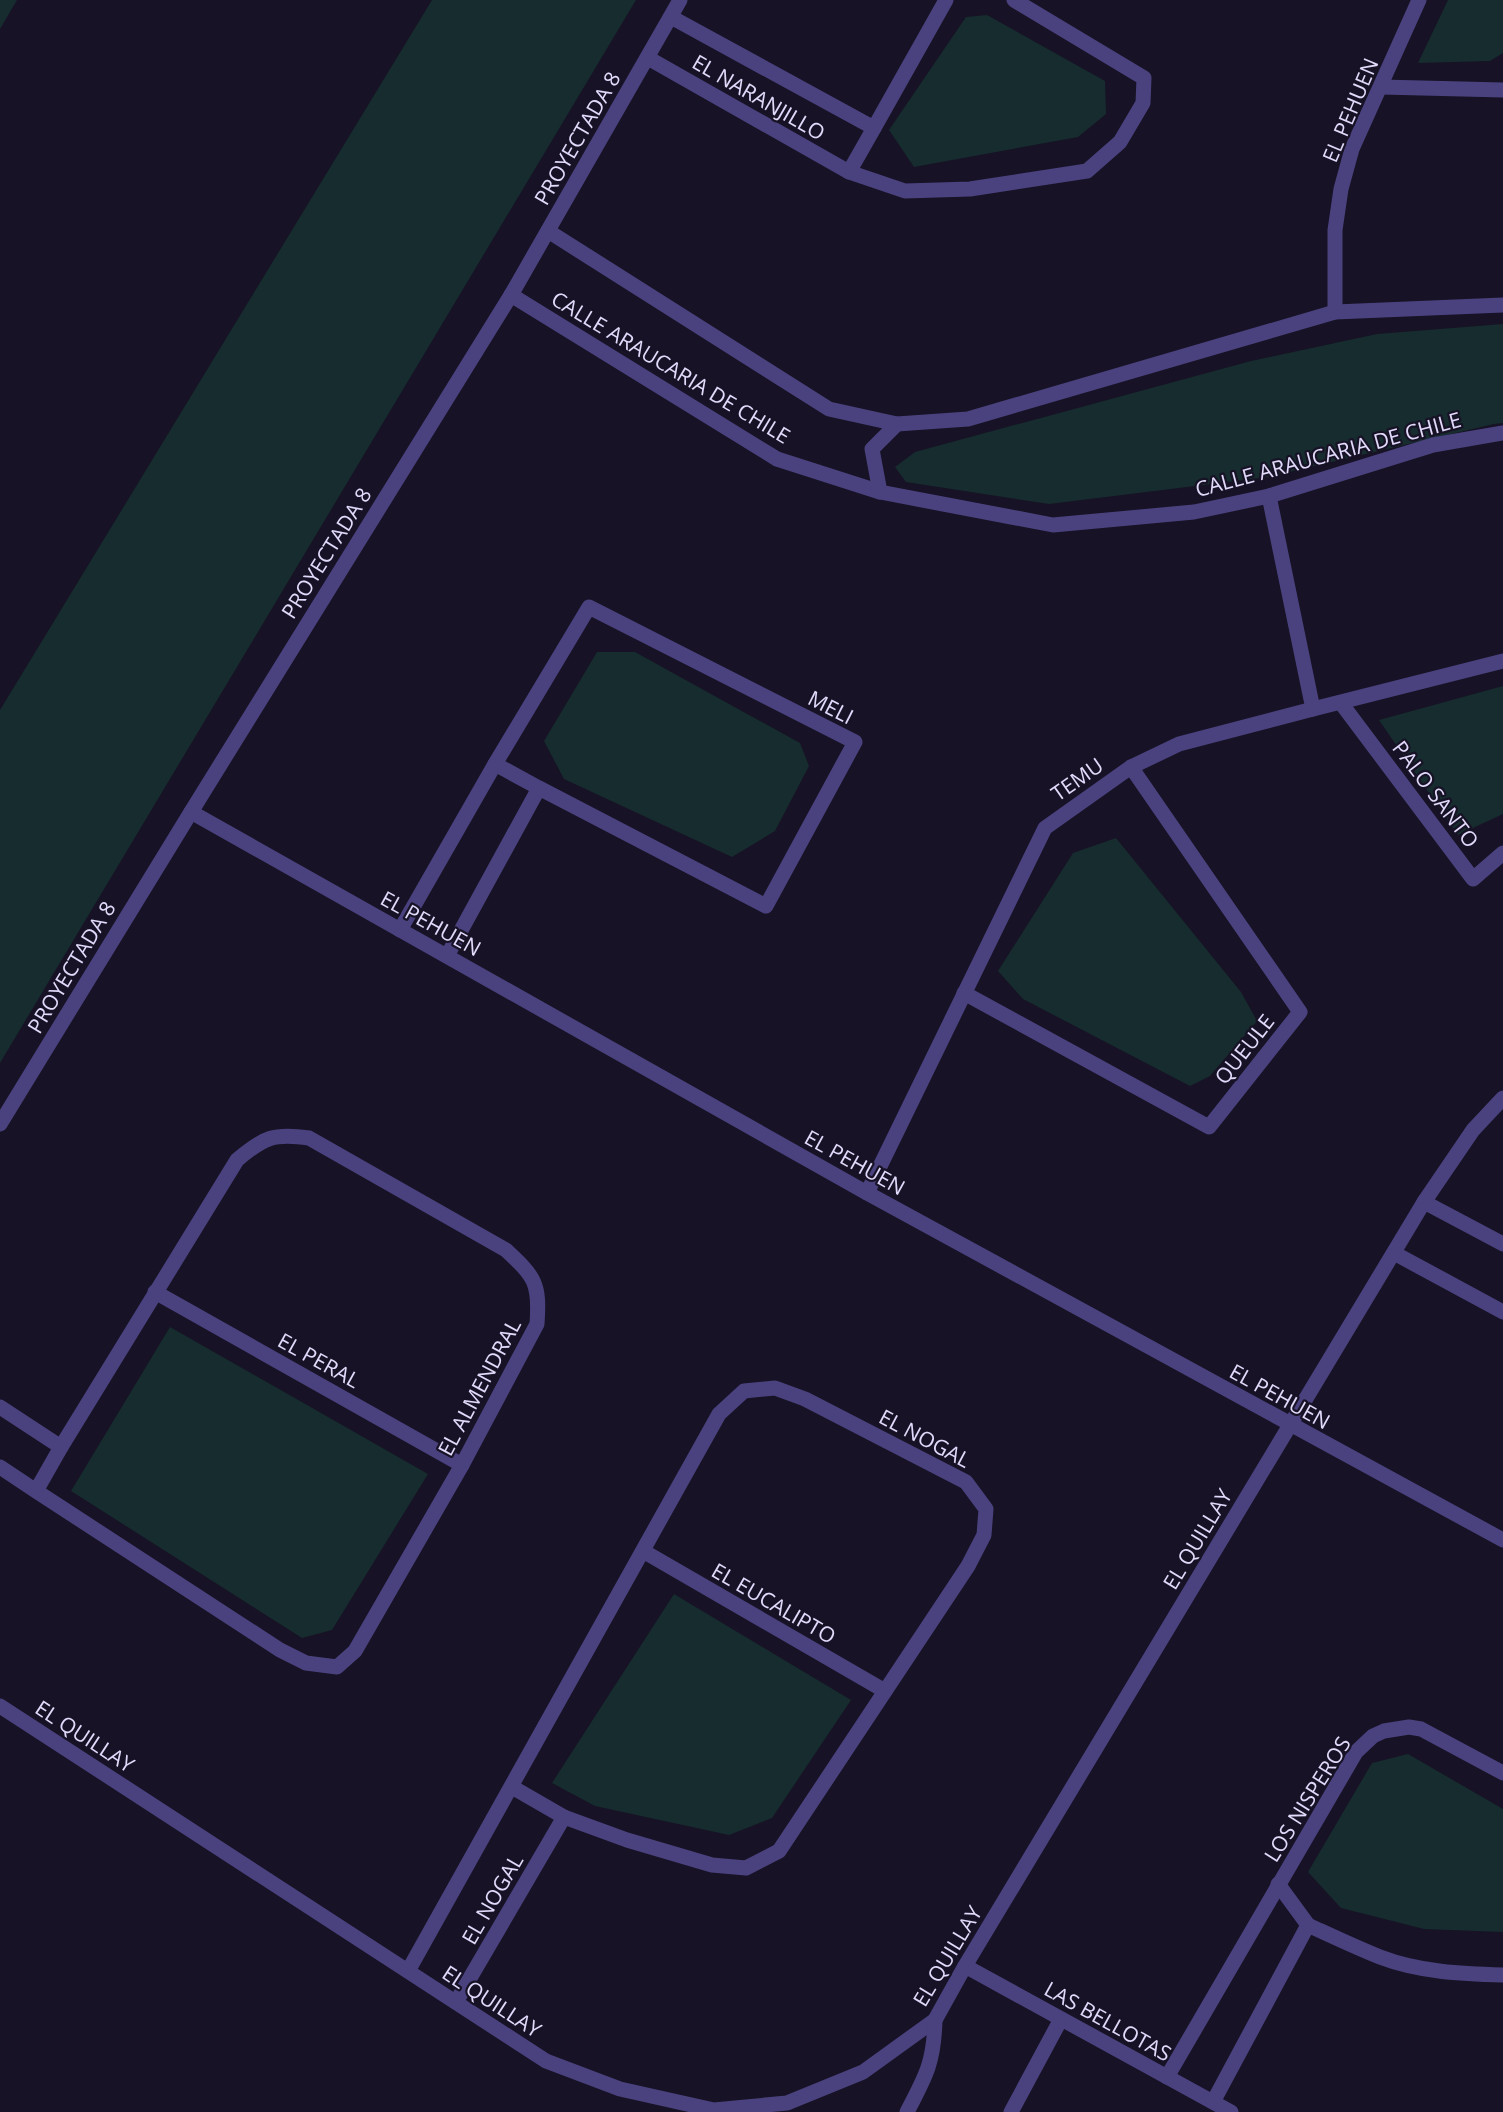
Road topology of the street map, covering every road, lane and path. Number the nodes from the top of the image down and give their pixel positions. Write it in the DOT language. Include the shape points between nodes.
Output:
graph roads {
  1 [pos="680,0"];
  2 [pos="946,0"];
  3 [pos="1014,0"];
  4 [pos="1419,0"];
  5 [pos="670,17"];
  6 [pos="648,58"];
  7 [pos="1381,87"];
  8 [pos="1503,90"];
  9 [pos="874,128"];
  10 [pos="849,172"];
  11 [pos="548,231"];
  12 [pos="512,295"];
  13 [pos="1503,305"];
  14 [pos="1335,312"];
  15 [pos="897,424"];
  16 [pos="1503,433"];
  17 [pos="880,492"];
  18 [pos="1269,496"];
  19 [pos="1503,661"];
  20 [pos="1341,703"];
  21 [pos="1313,709"];
  22 [pos="495,764"];
  23 [pos="1131,767"];
  24 [pos="539,788"];
  25 [pos="190,812"];
  26 [pos="1503,854"];
  27 [pos="400,930"];
  28 [pos="447,956"];
  29 [pos="964,993"];
  30 [pos="1503,1098"];
  31 [pos="0,1124"];
  32 [pos="867,1193"];
  33 [pos="1424,1202"];
  34 [pos="1503,1244"];
  35 [pos="1394,1253"];
  36 [pos="155,1292"];
  37 [pos="1503,1311"];
  38 [pos="0,1407"];
  39 [pos="1290,1425"];
  40 [pos="61,1447"];
  41 [pos="462,1465"];
  42 [pos="0,1467"];
  43 [pos="36,1491"];
  44 [pos="1503,1540"];
  45 [pos="643,1551"];
  46 [pos="885,1691"];
  47 [pos="0,1706"];
  48 [pos="1503,1773"];
  49 [pos="512,1787"];
  50 [pos="564,1817"];
  51 [pos="1278,1884"];
  52 [pos="1308,1925"];
  53 [pos="965,1966"];
  54 [pos="408,1971"];
  55 [pos="1503,1975"];
  56 [pos="456,2002"];
  57 [pos="1061,2019"];
  58 [pos="935,2020"];
  59 [pos="1167,2077"];
  60 [pos="672,2100"];
  61 [pos="1213,2102"];
  62 [pos="686,2112"];
  63 [pos="907,2112"];
  64 [pos="1011,2112"];
  65 [pos="1232,2112"];
  1 -- 5 [label="street, PROYECTADA 8"];
  2 -- 9 [label="street"];
  3 -- 10 [label="street, EL NARANJILLO" via="1144,78 1143,103 1120,142 1086,171 970,189 905,191"];
  4 -- 7 [label="street, EL PEHUEN"];
  5 -- 6 [label="street, PROYECTADA 8"];
  5 -- 9 [label="street, EL NARANJILLO"];
  6 -- 10 [label="street, EL NARANJILLO"];
  6 -- 11 [label="street, PROYECTADA 8"];
  7 -- 8 [label="street"];
  7 -- 14 [label="street, EL PEHUEN" via="1352,149 1341,189 1335,230"];
  9 -- 10 [label="street"];
  11 -- 12 [label="street, PROYECTADA 8"];
  11 -- 15 [label="street" via="829,409"];
  12 -- 17 [label="street, CALLE ARAUCARIA DE CHILE" via="777,459"];
  12 -- 25 [label="street, PROYECTADA 8"];
  13 -- 14 [label="street"];
  14 -- 15 [label="street" via="968,419"];
  15 -- 17 [label="street" via="872,449"];
  16 -- 18 [label="street, CALLE ARAUCARIA DE CHILE" via="1433,445"];
  17 -- 18 [label="street, CALLE ARAUCARIA DE CHILE" via="1053,525 1194,512"];
  18 -- 21 [label="street"];
  19 -- 20 [label="street"];
  20 -- 21 [label="street"];
  20 -- 26 [label="street, PALO SANTO" via="1473,879"];
  21 -- 23 [label="street, TEMU" via="1179,744"];
  22 -- 24 [label="street, MELI"];
  22 -- 24 [label="street, MELI" via="589,607 855,742 766,906"];
  22 -- 27 [label="street, MELI"];
  23 -- 29 [label="street, TEMU" via="1045,828"];
  23 -- 29 [label="street, QUEULE" via="1300,1012 1209,1127"];
  24 -- 28 [label="street"];
  25 -- 27 [label="street, EL PEHUEN"];
  25 -- 31 [label="street, PROYECTADA 8"];
  27 -- 28 [label="street, EL PEHUEN"];
  28 -- 32 [label="street, EL PEHUEN"];
  29 -- 32 [label="street, TEMU"];
  30 -- 33 [label="street, EL QUILLAY" via="1473,1130"];
  32 -- 39 [label="street, EL PEHUEN"];
  33 -- 34 [label="street"];
  33 -- 35 [label="street, EL QUILLAY"];
  35 -- 37 [label="street"];
  35 -- 39 [label="street, EL QUILLAY"];
  36 -- 40 [label="street, EL ALMENDRAL"];
  36 -- 41 [label="street, EL PERAL"];
  36 -- 41 [label="street, EL ALMENDRAL" via="237,1160 256,1144 283,1135 309,1138 506,1250 530,1272 539,1298 537,1324"];
  38 -- 40 [label="street"];
  39 -- 44 [label="street, EL PEHUEN"];
  39 -- 53 [label="street, EL QUILLAY"];
  40 -- 43 [label="street, EL ALMENDRAL"];
  41 -- 43 [label="street, EL ALMENDRAL" via="355,1651 337,1667 306,1663 280,1650"];
  42 -- 43 [label="street, EL ALMENDRAL"];
  45 -- 46 [label="street, EL EUCALIPTO"];
  45 -- 46 [label="street, EL NOGAL" via="719,1414 744,1391 775,1388 805,1399 966,1482 986,1509 984,1535 968,1566"];
  45 -- 49 [label="street, EL NOGAL"];
  46 -- 50 [label="street, EL NOGAL" via="779,1851 746,1868 712,1865"];
  47 -- 54 [label="street, EL QUILLAY"];
  48 -- 51 [label="street, LOS NISPEROS" via="1421,1729 1396,1728 1373,1736 1356,1752"];
  49 -- 50 [label="street, EL NOGAL"];
  49 -- 54 [label="street, EL NOGAL"];
  50 -- 56 [label="street, EL NOGAL"];
  51 -- 52 [label="street, LOS NISPEROS"];
  51 -- 59 [label="street, LOS NISPEROS"];
  52 -- 55 [label="street" via="1407,1965"];
  52 -- 61 [label="street"];
  53 -- 57 [label="street, LAS BELLOTAS"];
  53 -- 58 [label="street, EL QUILLAY"];
  54 -- 56 [label="street, EL QUILLAY"];
  56 -- 60 [label="street, EL QUILLAY" via="546,2061 620,2089"];
  57 -- 59 [label="street, LAS BELLOTAS"];
  57 -- 64 [label="street"];
  58 -- 60 [label="street, EL QUILLAY" via="863,2072 787,2103 714,2110"];
  58 -- 63 [label="street" via="928,2071"];
  59 -- 61 [label="street, LAS BELLOTAS"];
  60 -- 62 [label="street"];
  61 -- 65 [label="street, LAS BELLOTAS"];
}
